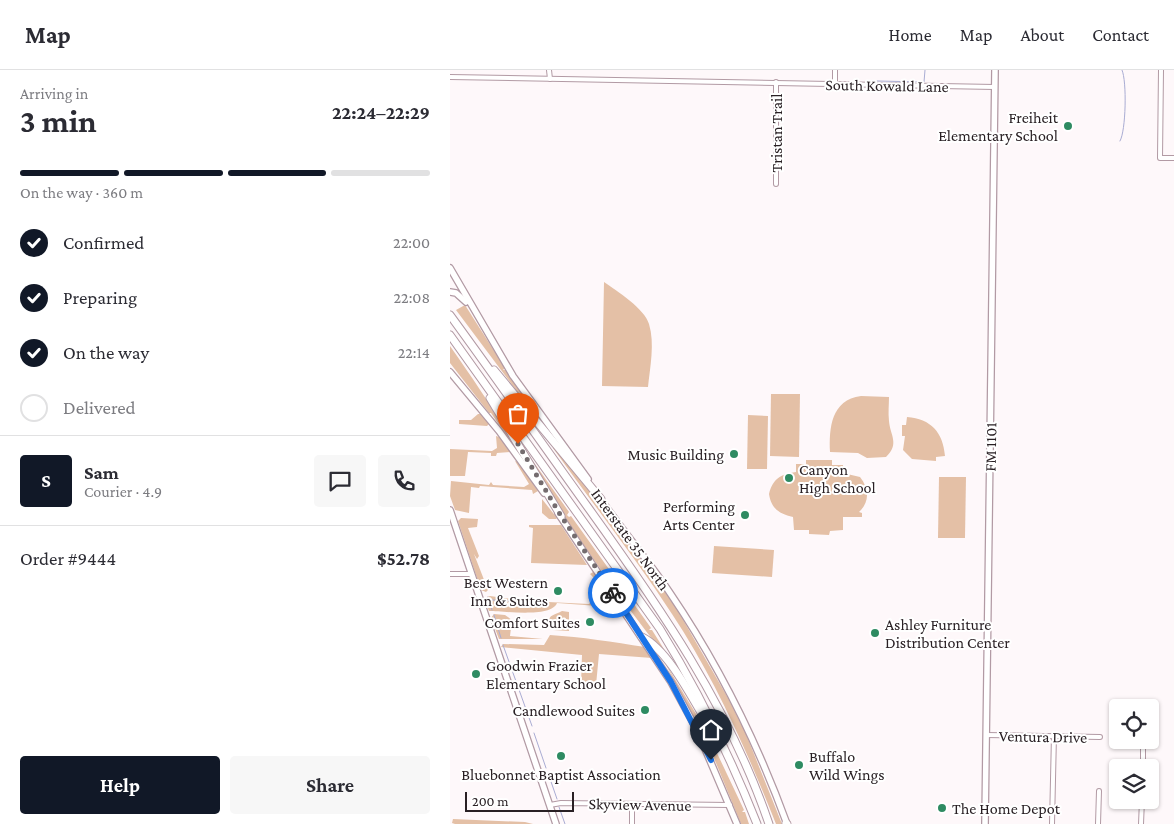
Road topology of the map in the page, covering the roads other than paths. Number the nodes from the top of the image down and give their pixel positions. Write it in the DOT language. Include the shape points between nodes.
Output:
graph roads {
  1 [pos="458,70"];
  2 [pos="550,70"];
  3 [pos="835,70"];
  4 [pos="995,70"];
  5 [pos="1161,70"];
  6 [pos="450,77"];
  7 [pos="458,78"];
  8 [pos="550,79"];
  9 [pos="776,82"];
  10 [pos="835,84"];
  11 [pos="995,87"];
  12 [pos="1174,158"];
  13 [pos="776,184"];
  14 [pos="450,268"];
  15 [pos="450,292"];
  16 [pos="472,309"];
  17 [pos="451,316"];
  18 [pos="450,335"];
  19 [pos="483,360"];
  20 [pos="450,372"];
  21 [pos="479,377"];
  22 [pos="600,499"];
  23 [pos="450,510"];
  24 [pos="561,516"];
  25 [pos="450,574"];
  26 [pos="471,574"];
  27 [pos="642,637"];
  28 [pos="986,735"];
  29 [pos="1054,735"];
  30 [pos="1100,737"];
  31 [pos="730,758"];
  32 [pos="1099,791"];
  33 [pos="632,804"];
  34 [pos="550,805"];
  35 [pos="730,805"];
  36 [pos="1142,809"];
  37 [pos="556,824"];
  38 [pos="632,824"];
  39 [pos="737,824"];
  40 [pos="757,824"];
  41 [pos="769,824"];
  42 [pos="787,824"];
  43 [pos="984,824"];
  44 [pos="1052,824"];
  45 [pos="1098,824"];
  46 [pos="1141,824"];
  1 -- 7 [label="street"];
  2 -- 8 [label="street"];
  3 -- 10 [label="street"];
  4 -- 11 [label="main road, FM 1101 / FM 1101"];
  5 -- 12 [label="street" via="1160,158"];
  6 -- 7 [label="street, South Kowald Lane"];
  7 -- 8 [label="street, South Kowald Lane"];
  8 -- 9 [label="street, South Kowald Lane"];
  9 -- 10 [label="street, South Kowald Lane"];
  9 -- 13 [label="street, Tristan Trail"];
  10 -- 11 [label="street, South Kowald Lane"];
  11 -- 28 [label="main road, FM 1101 / FM 1101"];
  14 -- 16 [label="main road, Interstate 35 North"];
  15 -- 16 [label="main road" via="460,295"];
  16 -- 22 [label="main road, Interstate 35 North" via="519,385"];
  17 -- 19 [label="highway"];
  18 -- 21 [label="highway"];
  19 -- 22 [label="highway" via="502,378"];
  19 -- 41 [label="highway" via="678,636 733,737"];
  20 -- 24 [label="main road" via="500,431"];
  21 -- 24 [label="highway"];
  21 -- 31 [label="highway" via="660,629 689,677"];
  22 -- 42 [label="main road, Interstate 35 North" via="669,590 723,679 759,752"];
  23 -- 26 [label="main road"];
  24 -- 27 [label="main road"];
  25 -- 26 [label="street"];
  26 -- 34 [label="main road"];
  27 -- 31 [label="highway" via="656,648 674,671"];
  27 -- 35 [label="main road" via="689,714"];
  28 -- 29 [label="street, Ventura Drive"];
  28 -- 43 [label="main road, FM 1101 / FM 1101"];
  29 -- 30 [label="street, Ventura Drive"];
  29 -- 44 [label="street"];
  31 -- 40 [label="highway"];
  32 -- 45 [label="street"];
  33 -- 34 [label="street, Skyview Avenue"];
  33 -- 35 [label="street, Skyview Avenue"];
  33 -- 38 [label="street"];
  34 -- 37 [label="main road"];
  35 -- 39 [label="main road"];
  36 -- 46 [label="street"];
}
